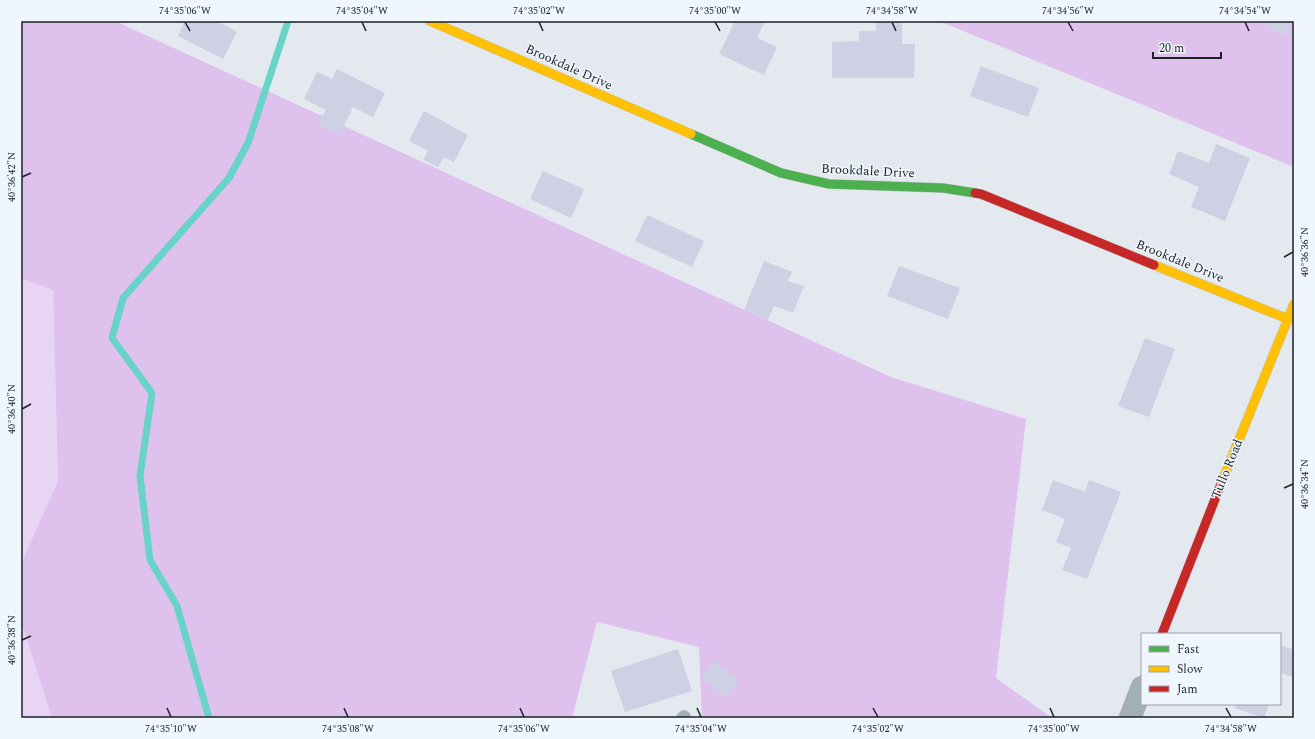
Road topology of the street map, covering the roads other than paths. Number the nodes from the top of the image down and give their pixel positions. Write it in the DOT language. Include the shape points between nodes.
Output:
graph roads {
  1 [pos="430,21"];
  2 [pos="1294,304"];
  3 [pos="1288,319"];
  4 [pos="1162,633"];
  5 [pos="1141,690"];
  6 [pos="1130,718"];
  1 -- 3 [label="street, Brookdale Drive" via="781,174 830,184 943,188 981,194"];
  2 -- 3 [label="street, Tullo Road"];
  3 -- 4 [label="street, Tullo Road"];
  5 -- 6 [label="street"];
}
